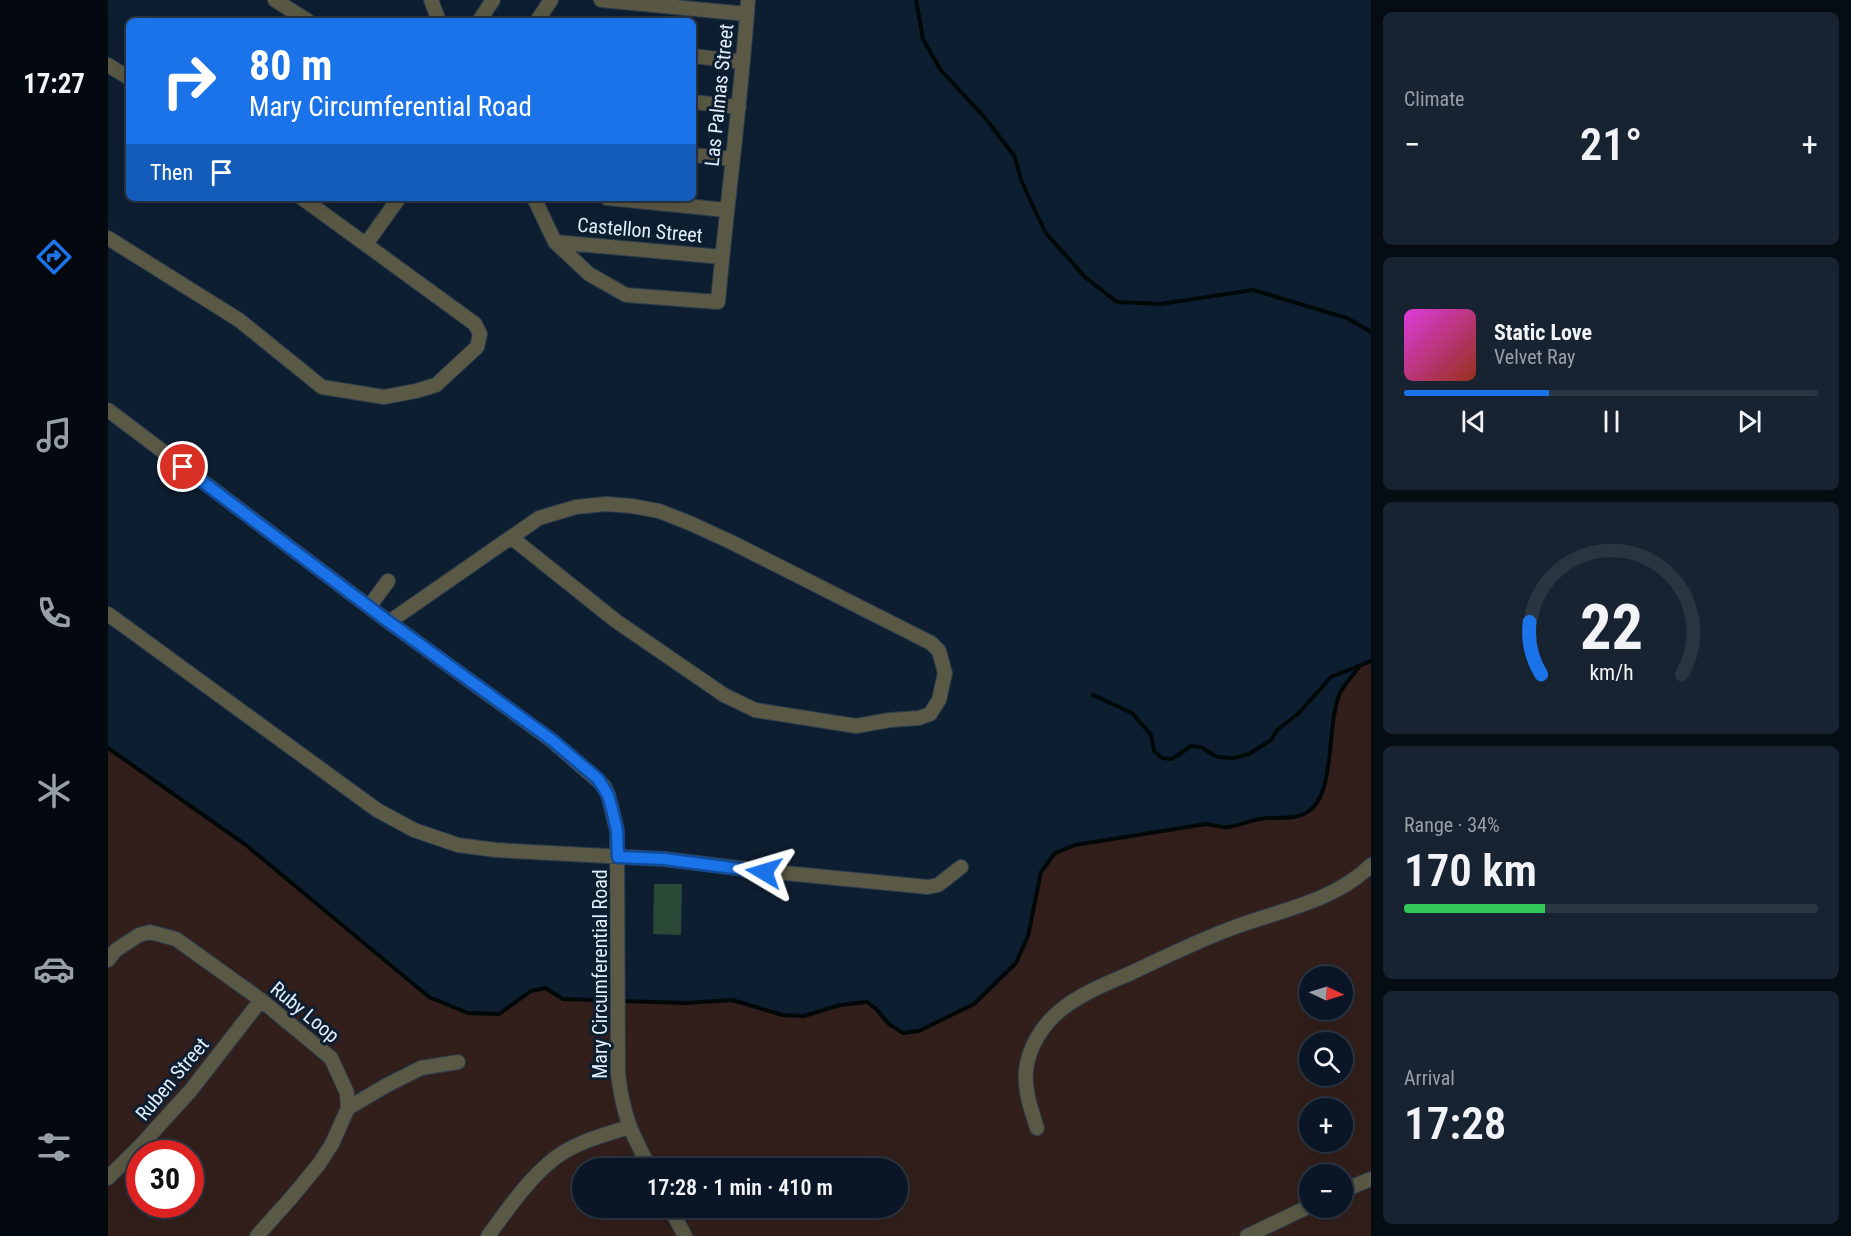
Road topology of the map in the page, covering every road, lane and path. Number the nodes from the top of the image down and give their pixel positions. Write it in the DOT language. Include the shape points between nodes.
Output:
graph roads {
  1 [pos="275,0"];
  2 [pos="431,0"];
  3 [pos="493,0"];
  4 [pos="551,0"];
  5 [pos="601,0"];
  6 [pos="748,7"];
  7 [pos="303,18"];
  8 [pos="438,18"];
  9 [pos="481,18"];
  10 [pos="539,18"];
  11 [pos="696,56"];
  12 [pos="743,62"];
  13 [pos="108,65"];
  14 [pos="126,76"];
  15 [pos="696,102"];
  16 [pos="739,107"];
  17 [pos="696,155"];
  18 [pos="733,159"];
  19 [pos="306,201"];
  20 [pos="397,201"];
  21 [pos="535,201"];
  22 [pos="637,201"];
  23 [pos="726,210"];
  24 [pos="108,238"];
  25 [pos="555,242"];
  26 [pos="366,244"];
  27 [pos="722,257"];
  28 [pos="108,411"];
  29 [pos="512,538"];
  30 [pos="388,581"];
  31 [pos="369,607"];
  32 [pos="108,614"];
  33 [pos="389,622"];
  34 [pos="618,857"];
  35 [pos="1371,865"];
  36 [pos="961,867"];
  37 [pos="108,960"];
  38 [pos="261,1000"];
  39 [pos="458,1062"];
  40 [pos="348,1108"];
  41 [pos="628,1127"];
  42 [pos="1037,1128"];
  43 [pos="645,1158"];
  44 [pos="108,1178"];
  45 [pos="1371,1179"];
  46 [pos="1353,1186"];
  47 [pos="1299,1211"];
  48 [pos="675,1218"];
  49 [pos="256,1236"];
  50 [pos="488,1236"];
  51 [pos="685,1236"];
  52 [pos="1247,1236"];
  1 -- 7 [label="street"];
  2 -- 8 [label="street"];
  3 -- 9 [label="street"];
  4 -- 10 [label="street"];
  5 -- 6 [label="street"];
  6 -- 12 [label="street, Las Palmas Street"];
  11 -- 12 [label="street"];
  12 -- 16 [label="street, Las Palmas Street"];
  13 -- 14 [label="street"];
  15 -- 16 [label="street"];
  16 -- 18 [label="street, Las Palmas Street"];
  17 -- 18 [label="street"];
  18 -- 23 [label="street, Las Palmas Street"];
  19 -- 26 [label="street"];
  20 -- 26 [label="street"];
  21 -- 25 [label="street"];
  22 -- 23 [label="street"];
  23 -- 27 [label="street, Las Palmas Street"];
  24 -- 26 [label="street" via="239,320 322,387 384,397 436,385 477,347 478,330 461,313"];
  25 -- 27 [label="street, Castellon Street"];
  25 -- 27 [label="street, Las Palmas Street" via="589,274 626,295 718,302"];
  28 -- 31 [label="street, Mary Circumferential Road"];
  29 -- 29 [label="street" via="616,621 724,695 755,710 856,726 919,718 930,714 939,700 945,673 939,651 932,643 731,542 658,511 606,504 576,507 539,518"];
  29 -- 33 [label="street"];
  30 -- 31 [label="street"];
  31 -- 33 [label="street, Mary Circumferential Road"];
  32 -- 34 [label="street" via="372,806 414,830 458,845"];
  33 -- 34 [label="street, Mary Circumferential Road" via="552,740 598,779 613,813"];
  34 -- 36 [label="street" via="928,887 938,885"];
  34 -- 41 [label="street, Mary Circumferential Road" via="618,1074"];
  35 -- 42 [label="street" via="1331,894 1207,938 1093,990 1061,1009 1044,1026 1026,1069 1027,1094"];
  37 -- 38 [label="street, Ruby Loop" via="116,950 150,932 176,939"];
  38 -- 40 [label="street, Ruby Loop" via="331,1058 347,1093"];
  38 -- 44 [label="street, Ruben Street" via="191,1090"];
  39 -- 40 [label="street" via="421,1068"];
  40 -- 49 [label="street" via="319,1164"];
  41 -- 43 [label="street, Mary Circumferential Road"];
  41 -- 50 [label="street" via="557,1157 527,1185"];
  45 -- 46 [label="street"];
  47 -- 52 [label="street"];
  48 -- 51 [label="street"];
}
